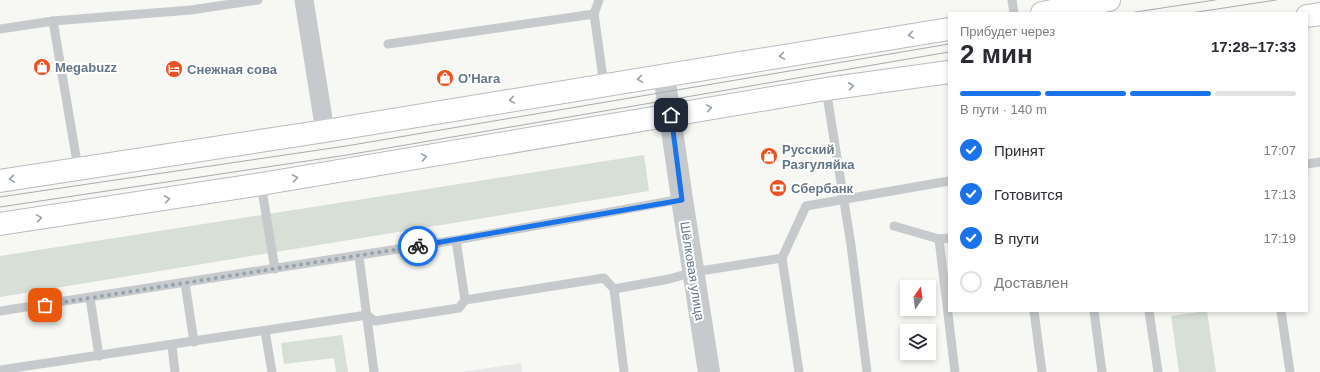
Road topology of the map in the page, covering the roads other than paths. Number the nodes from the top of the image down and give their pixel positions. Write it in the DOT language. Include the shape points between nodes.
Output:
graph roads {
  1 [pos="189,0"];
  2 [pos="258,0"];
  3 [pos="304,0"];
  4 [pos="599,0"];
  5 [pos="1012,0"];
  6 [pos="1109,0"];
  7 [pos="191,10"];
  8 [pos="1014,12"];
  9 [pos="1047,12"];
  10 [pos="594,14"];
  11 [pos="1320,14"];
  12 [pos="1308,16"];
  13 [pos="53,21"];
  14 [pos="0,29"];
  15 [pos="948,29"];
  16 [pos="388,44"];
  17 [pos="948,72"];
  18 [pos="664,75"];
  19 [pos="604,85"];
  20 [pos="826,90"];
  21 [pos="671,115"];
  22 [pos="325,131"];
  23 [pos="1320,162"];
  24 [pos="1308,164"];
  25 [pos="78,168"];
  26 [pos="0,181"];
  27 [pos="948,181"];
  28 [pos="261,184"];
  29 [pos="843,199"];
  30 [pos="682,200"];
  31 [pos="0,224"];
  32 [pos="894,226"];
  33 [pos="948,238"];
  34 [pos="939,239"];
  35 [pos="456,240"];
  36 [pos="359,256"];
  37 [pos="782,258"];
  38 [pos="275,269"];
  39 [pos="694,272"];
  40 [pos="185,283"];
  41 [pos="614,289"];
  42 [pos="90,298"];
  43 [pos="465,300"];
  44 [pos="0,312"];
  45 [pos="1034,312"];
  46 [pos="1094,312"];
  47 [pos="1149,312"];
  48 [pos="1281,312"];
  49 [pos="366,316"];
  50 [pos="265,331"];
  51 [pos="194,342"];
  52 [pos="172,346"];
  53 [pos="99,356"];
  54 [pos="0,370"];
  55 [pos="175,372"];
  56 [pos="272,372"];
  57 [pos="374,372"];
  58 [pos="624,372"];
  59 [pos="709,372"];
  60 [pos="799,372"];
  61 [pos="867,372"];
  62 [pos="955,372"];
  63 [pos="1042,372"];
  64 [pos="1102,372"];
  65 [pos="1158,372"];
  66 [pos="1290,372"];
  1 -- 7 [label="lane"];
  2 -- 7 [label="lane"];
  3 -- 22 [label="street"];
  4 -- 10 [label="lane"];
  5 -- 8 [label="lane"];
  6 -- 9 [label="highway"];
  7 -- 13 [label="lane"];
  10 -- 16 [label="lane"];
  10 -- 19 [label="lane"];
  11 -- 12 [label="highway"];
  13 -- 14 [label="lane"];
  13 -- 25 [label="lane"];
  15 -- 18 [label="highway, one-way"];
  20 -- 17 [label="highway, one-way"];
  18 -- 19 [label="highway, one-way"];
  18 -- 21 [label="street, Шёлковая улица"];
  19 -- 22 [label="highway, one-way"];
  21 -- 20 [label="highway, one-way"];
  20 -- 29 [label="lane"];
  28 -- 21 [label="highway, one-way"];
  21 -- 30 [label="street, Шёлковая улица"];
  22 -- 25 [label="highway"];
  23 -- 24 [label="lane"];
  25 -- 26 [label="highway, one-way"];
  27 -- 29 [label="lane"];
  31 -- 28 [label="highway, one-way"];
  28 -- 38 [label="lane"];
  29 -- 37 [label="lane" via="806,206"];
  29 -- 61 [label="lane"];
  30 -- 35 [label="lane"];
  30 -- 39 [label="street, Шёлковая улица"];
  32 -- 34 [label="lane"];
  33 -- 34 [label="lane"];
  34 -- 62 [label="lane"];
  35 -- 36 [label="lane"];
  35 -- 43 [label="lane"];
  36 -- 38 [label="lane"];
  36 -- 49 [label="lane"];
  37 -- 39 [label="lane"];
  37 -- 60 [label="lane"];
  38 -- 40 [label="lane"];
  39 -- 41 [label="lane"];
  39 -- 59 [label="street, Шёлковая улица"];
  40 -- 42 [label="lane"];
  40 -- 51 [label="lane"];
  41 -- 43 [label="lane" via="604,278"];
  41 -- 58 [label="lane"];
  42 -- 44 [label="lane"];
  42 -- 53 [label="lane"];
  43 -- 49 [label="lane" via="459,308 375,321"];
  45 -- 63 [label="lane"];
  46 -- 64 [label="lane"];
  47 -- 65 [label="lane"];
  48 -- 66 [label="lane"];
  49 -- 50 [label="lane"];
  49 -- 57 [label="lane"];
  50 -- 51 [label="lane"];
  50 -- 56 [label="lane"];
  51 -- 52 [label="lane"];
  52 -- 53 [label="lane"];
  52 -- 55 [label="lane"];
  53 -- 54 [label="lane"];
}
